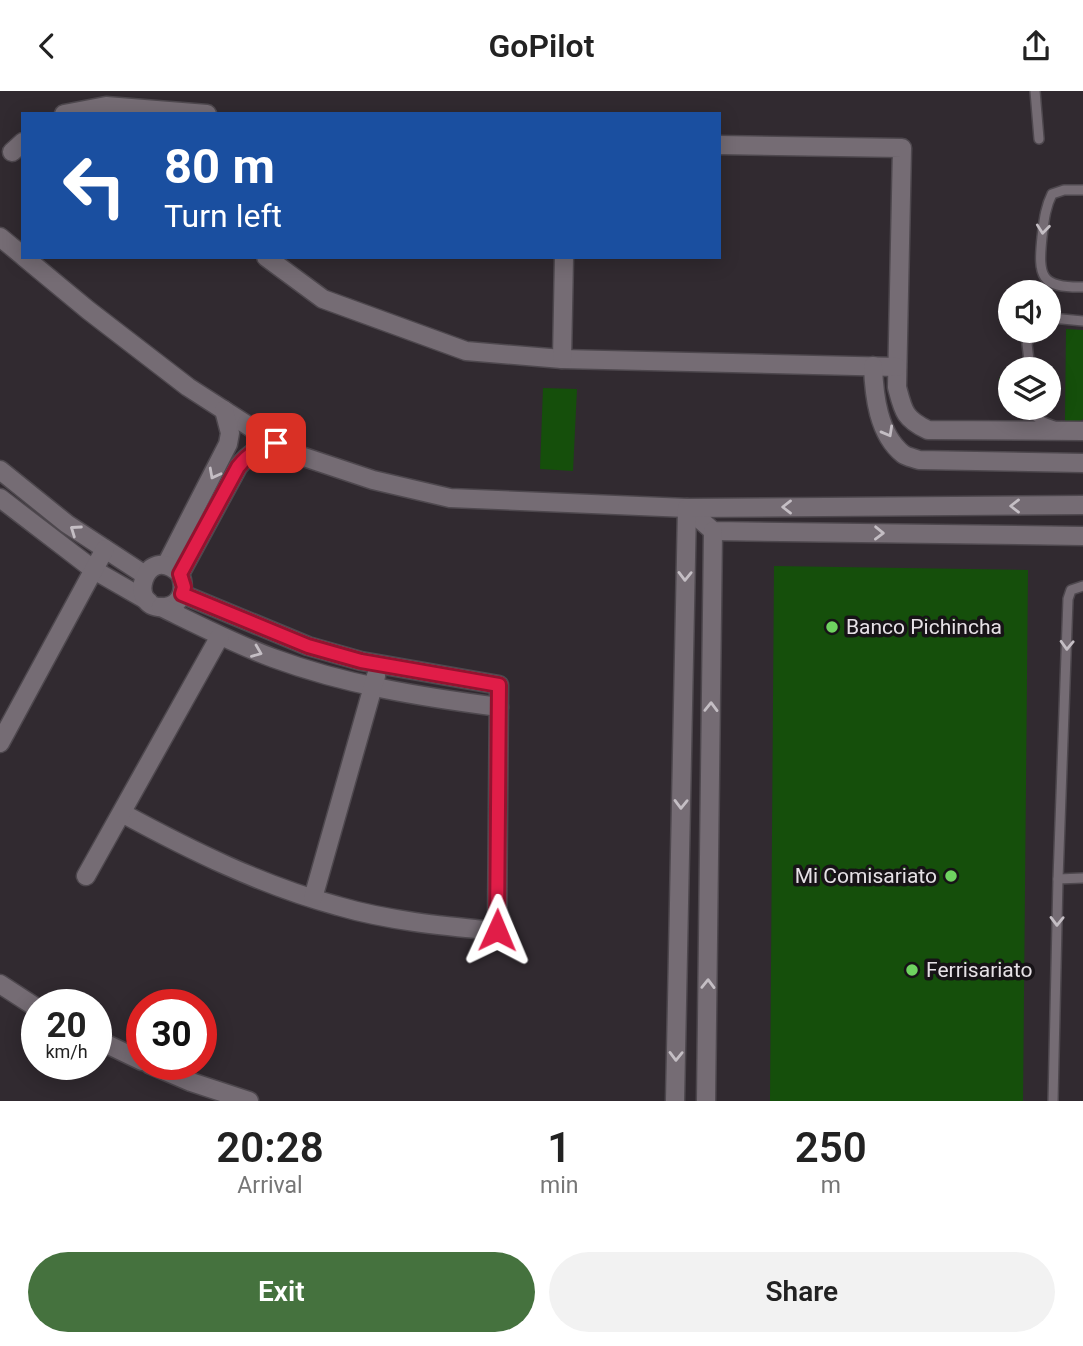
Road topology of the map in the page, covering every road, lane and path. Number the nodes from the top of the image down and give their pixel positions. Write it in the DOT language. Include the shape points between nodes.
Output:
graph roads {
  1 [pos="1035,91"];
  2 [pos="110,110"];
  3 [pos="87,112"];
  4 [pos="158,112"];
  5 [pos="1039,139"];
  6 [pos="721,145"];
  7 [pos="1083,190"];
  8 [pos="0,237"];
  9 [pos="21,255"];
  10 [pos="26,259"];
  11 [pos="269,259"];
  12 [pos="564,259"];
  13 [pos="1083,287"];
  14 [pos="1061,319"];
  15 [pos="1083,321"];
  16 [pos="562,359"];
  17 [pos="873,366"];
  18 [pos="897,366"];
  19 [pos="224,410"];
  20 [pos="1040,420"];
  21 [pos="1083,424"];
  22 [pos="1083,431"];
  23 [pos="276,443"];
  24 [pos="1083,463"];
  25 [pos="0,470"];
  26 [pos="0,498"];
  27 [pos="1083,505"];
  28 [pos="687,508"];
  29 [pos="713,531"];
  30 [pos="1083,536"];
  31 [pos="105,549"];
  32 [pos="94,570"];
  33 [pos="173,570"];
  34 [pos="145,575"];
  35 [pos="1083,586"];
  36 [pos="182,594"];
  37 [pos="155,604"];
  38 [pos="220,636"];
  39 [pos="378,664"];
  40 [pos="373,687"];
  41 [pos="499,707"];
  42 [pos="1,739"];
  43 [pos="121,813"];
  44 [pos="86,876"];
  45 [pos="1083,878"];
  46 [pos="1058,879"];
  47 [pos="313,898"];
  48 [pos="0,984"];
  49 [pos="21,998"];
  50 [pos="707,1022"];
  51 [pos="677,1025"];
  52 [pos="186,1080"];
  53 [pos="249,1101"];
  54 [pos="675,1101"];
  55 [pos="706,1101"];
  56 [pos="1053,1101"];
  1 -- 5 [label="lane"];
  2 -- 3 [label="street"];
  2 -- 4 [label="street"];
  6 -- 18 [label="street" via="902,148"];
  7 -- 13 [label="lane, one-way" via="1052,194 1045,208 1039,267 1046,279 1061,288"];
  8 -- 9 [label="street"];
  10 -- 19 [label="street"];
  11 -- 16 [label="street" via="323,299 466,351"];
  12 -- 16 [label="street"];
  14 -- 15 [label="lane"];
  16 -- 17 [label="street"];
  17 -- 18 [label="street"];
  17 -- 24 [label="street, one-way" via="881,420 904,454 919,460"];
  18 -- 22 [label="street" via="904,413 928,430"];
  19 -- 23 [label="street"];
  19 -- 33 [label="street, one-way" via="228,444"];
  20 -- 21 [label="lane" via="1055,426"];
  23 -- 28 [label="street" via="289,452 373,480 450,498"];
  23 -- 33 [label="street" via="261,447 238,467"];
  31 -- 25 [label="street, one-way"];
  26 -- 32 [label="street"];
  27 -- 28 [label="street, one-way"];
  28 -- 29 [label="street"];
  28 -- 51 [label="street, one-way"];
  29 -- 30 [label="street, one-way"];
  50 -- 29 [label="street, one-way"];
  31 -- 32 [label="street"];
  31 -- 34 [label="street"];
  32 -- 37 [label="street"];
  32 -- 42 [label="street"];
  33 -- 34 [label="street" via="155,566"];
  33 -- 36 [label="street" via="184,587"];
  34 -- 37 [label="street" via="142,589"];
  35 -- 46 [label="lane, one-way" via="1071,590 1068,599"];
  36 -- 37 [label="street" via="174,604"];
  36 -- 39 [label="street" via="308,646"];
  37 -- 38 [label="street"];
  38 -- 40 [label="street, one-way" via="274,659"];
  38 -- 43 [label="street"];
  39 -- 40 [label="street"];
  39 -- 41 [label="street" via="499,685"];
  40 -- 41 [label="street"];
  40 -- 47 [label="street"];
  41 -- 47 [label="street" via="497,930 402,919"];
  43 -- 44 [label="street"];
  43 -- 47 [label="street" via="210,858"];
  45 -- 46 [label="lane"];
  46 -- 56 [label="lane, one-way"];
  48 -- 49 [label="street"];
  50 -- 51 [label="street"];
  50 -- 55 [label="street"];
  51 -- 54 [label="street, one-way"];
  52 -- 53 [label="street"];
}
